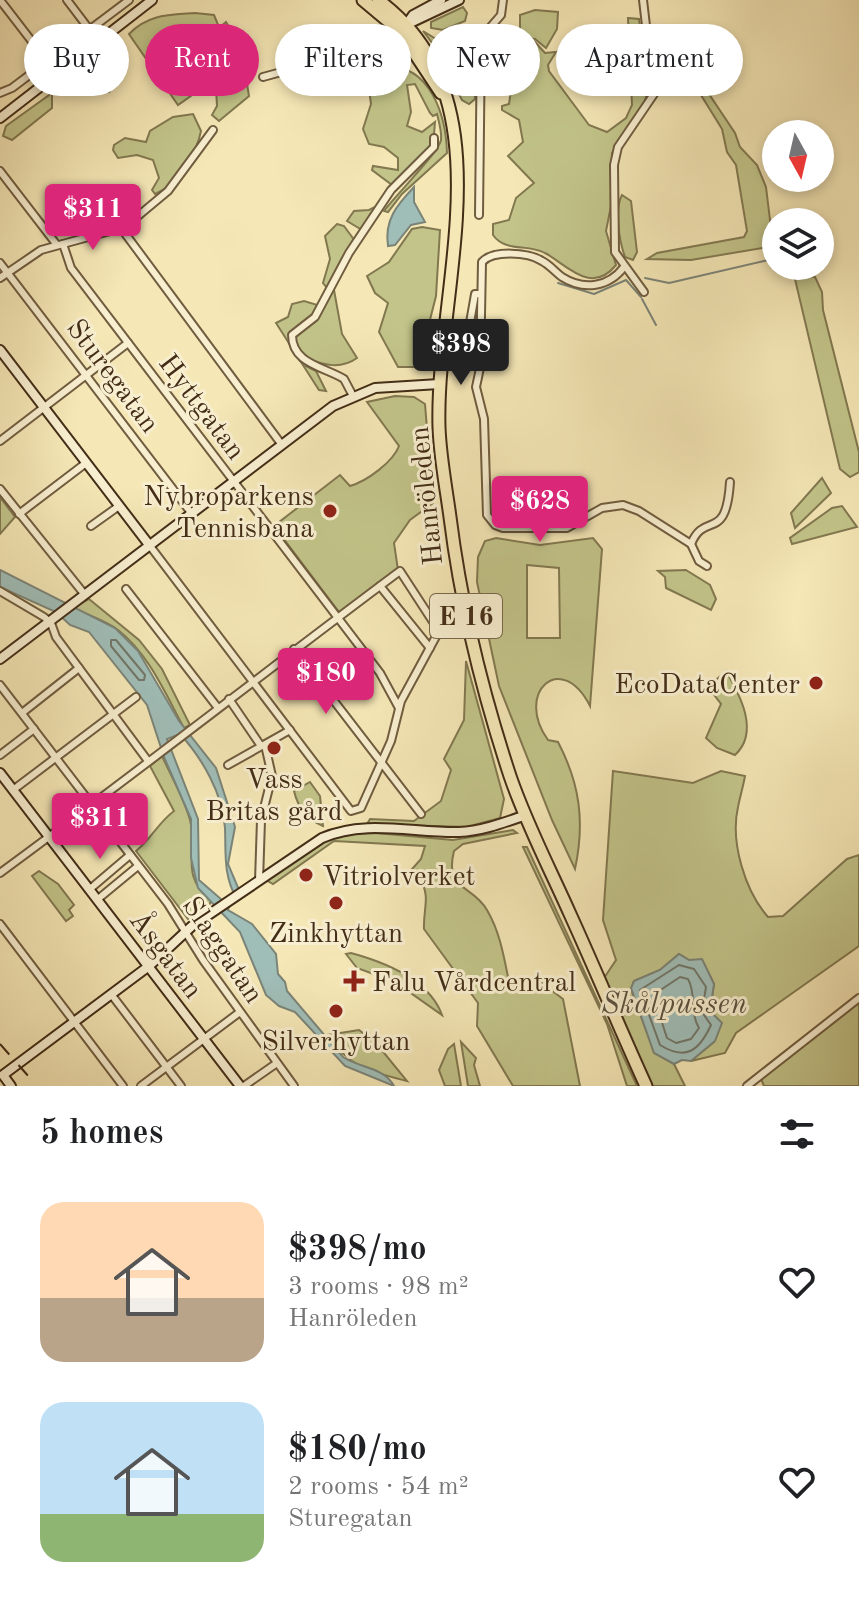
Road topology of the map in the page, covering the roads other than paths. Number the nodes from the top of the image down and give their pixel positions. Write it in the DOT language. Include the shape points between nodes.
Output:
graph roads {
  1 [pos="0,0"];
  2 [pos="67,0"];
  3 [pos="129,0"];
  4 [pos="152,0"];
  5 [pos="363,0"];
  6 [pos="378,0"];
  7 [pos="441,0"];
  8 [pos="459,0"];
  9 [pos="503,0"];
  10 [pos="643,0"];
  11 [pos="85,24"];
  12 [pos="96,24"];
  13 [pos="397,24"];
  14 [pos="399,24"];
  15 [pos="406,24"];
  16 [pos="411,24"];
  17 [pos="24,31"];
  18 [pos="411,41"];
  19 [pos="275,74"];
  20 [pos="263,77"];
  21 [pos="24,79"];
  22 [pos="0,93"];
  23 [pos="21,99"];
  24 [pos="0,111"];
  25 [pos="0,118"];
  26 [pos="213,130"];
  27 [pos="434,138"];
  28 [pos="0,171"];
  29 [pos="479,215"];
  30 [pos="121,228"];
  31 [pos="60,244"];
  32 [pos="0,263"];
  33 [pos="624,267"];
  34 [pos="7,273"];
  35 [pos="0,278"];
  36 [pos="644,292"];
  37 [pos="479,294"];
  38 [pos="468,334"];
  39 [pos="128,343"];
  40 [pos="0,350"];
  41 [pos="86,375"];
  42 [pos="439,384"];
  43 [pos="353,396"];
  44 [pos="43,408"];
  45 [pos="0,441"];
  46 [pos="282,445"];
  47 [pos="86,463"];
  48 [pos="233,482"];
  49 [pos="730,482"];
  50 [pos="0,489"];
  51 [pos="119,506"];
  52 [pos="19,514"];
  53 [pos="192,514"];
  54 [pos="91,526"];
  55 [pos="691,544"];
  56 [pos="150,546"];
  57 [pos="707,566"];
  58 [pos="380,586"];
  59 [pos="126,589"];
  60 [pos="0,591"];
  61 [pos="86,596"];
  62 [pos="337,618"];
  63 [pos="54,620"];
  64 [pos="430,648"];
  65 [pos="294,649"];
  66 [pos="0,659"];
  67 [pos="79,668"];
  68 [pos="252,680"];
  69 [pos="0,685"];
  70 [pos="136,697"];
  71 [pos="229,699"];
  72 [pos="218,708"];
  73 [pos="399,708"];
  74 [pos="22,713"];
  75 [pos="113,715"];
  76 [pos="34,729"];
  77 [pos="290,730"];
  78 [pos="263,746"];
  79 [pos="2,754"];
  80 [pos="56,758"];
  81 [pos="148,761"];
  82 [pos="381,764"];
  83 [pos="228,765"];
  84 [pos="0,773"];
  85 [pos="13,790"];
  86 [pos="92,805"];
  87 [pos="421,814"];
  88 [pos="526,815"];
  89 [pos="49,837"];
  90 [pos="131,856"];
  91 [pos="138,866"];
  92 [pos="0,873"];
  93 [pos="259,881"];
  94 [pos="90,889"];
  95 [pos="98,899"];
  96 [pos="0,924"];
  97 [pos="186,932"];
  98 [pos="152,963"];
  99 [pos="111,994"];
  100 [pos="859,998"];
  101 [pos="240,1012"];
  102 [pos="74,1021"];
  103 [pos="204,1039"];
  104 [pos="277,1063"];
  105 [pos="166,1067"];
  106 [pos="2,1076"];
  107 [pos="752,1085"];
  108 [pos="11,1086"];
  109 [pos="123,1086"];
  110 [pos="141,1086"];
  111 [pos="181,1086"];
  112 [pos="242,1086"];
  113 [pos="294,1086"];
  114 [pos="646,1086"];
  1 -- 17 [label="street"];
  2 -- 11 [label="street"];
  3 -- 12 [label="street"];
  4 -- 23 [label="street"];
  5 -- 13 [label="highway, Hanröleden / E 16"];
  6 -- 14 [label="highway, Hanröleden / E 16"];
  7 -- 15 [label="street"];
  8 -- 16 [label="street"];
  9 -- 29 [label="street" via="501,15 481,43"];
  10 -- 33 [label="street" via="655,85 651,102 615,156 615,252"];
  18 -- 42 [label="highway, Hanröleden / E 16" via="449,107 456,139"];
  19 -- 20 [label="street"];
  21 -- 22 [label="street"];
  23 -- 24 [label="street"];
  23 -- 25 [label="street"];
  26 -- 30 [label="street" via="168,191"];
  27 -- 43 [label="street" via="434,147 394,186 356,242 315,317 292,335 294,345 314,367 344,379"];
  28 -- 31 [label="street, Hyttgatan"];
  30 -- 31 [label="street"];
  30 -- 46 [label="street"];
  31 -- 34 [label="street"];
  31 -- 39 [label="street, Hyttgatan" via="71,268"];
  32 -- 34 [label="street, Sturegatan"];
  33 -- 36 [label="street"];
  33 -- 37 [label="street" via="597,286 568,280 536,258 490,255 480,266"];
  34 -- 35 [label="street"];
  34 -- 41 [label="street, Sturegatan"];
  37 -- 38 [label="street"];
  37 -- 55 [label="street" via="476,387 483,407 486,507 491,521 507,529 567,528 602,508 623,505"];
  39 -- 41 [label="street"];
  39 -- 48 [label="street, Hyttgatan"];
  40 -- 44 [label="street"];
  41 -- 44 [label="street"];
  41 -- 53 [label="street, Sturegatan"];
  42 -- 43 [label="street" via="396,385"];
  42 -- 88 [label="highway, Hanröleden / E 16" via="439,430 459,584 478,668"];
  43 -- 46 [label="street"];
  44 -- 45 [label="street"];
  44 -- 47 [label="street"];
  46 -- 48 [label="street"];
  47 -- 51 [label="street"];
  47 -- 52 [label="street"];
  48 -- 53 [label="street"];
  48 -- 62 [label="street, Hyttgatan"];
  49 -- 55 [label="street" via="723,520"];
  50 -- 52 [label="street"];
  51 -- 54 [label="street"];
  51 -- 56 [label="street"];
  52 -- 61 [label="street"];
  53 -- 56 [label="street"];
  55 -- 57 [label="street"];
  56 -- 61 [label="street"];
  56 -- 68 [label="street"];
  58 -- 62 [label="street"];
  58 -- 64 [label="street"];
  58 -- 64 [label="street" via="400,571 438,626"];
  59 -- 72 [label="street"];
  60 -- 63 [label="street"];
  61 -- 63 [label="street"];
  62 -- 65 [label="street"];
  62 -- 73 [label="street, Hyttgatan" via="391,688"];
  63 -- 66 [label="street"];
  63 -- 67 [label="street" via="56,637"];
  64 -- 73 [label="street"];
  65 -- 68 [label="street"];
  65 -- 82 [label="street"];
  67 -- 74 [label="street"];
  67 -- 75 [label="street"];
  68 -- 71 [label="street"];
  68 -- 77 [label="street"];
  69 -- 74 [label="street, Slaggatan"];
  70 -- 75 [label="street"];
  71 -- 72 [label="street"];
  71 -- 78 [label="street"];
  72 -- 81 [label="street"];
  73 -- 82 [label="street"];
  74 -- 76 [label="street, Slaggatan"];
  75 -- 80 [label="street"];
  75 -- 81 [label="street"];
  76 -- 79 [label="street"];
  76 -- 80 [label="street, Slaggatan"];
  77 -- 78 [label="street"];
  77 -- 82 [label="street" via="351,811 356,812"];
  78 -- 83 [label="street"];
  78 -- 93 [label="street" via="272,776 260,831"];
  80 -- 85 [label="street"];
  80 -- 86 [label="street, Slaggatan"];
  81 -- 86 [label="street"];
  82 -- 87 [label="street"];
  84 -- 85 [label="street, Åsgatan"];
  85 -- 89 [label="street, Åsgatan"];
  86 -- 89 [label="street"];
  86 -- 90 [label="street, Slaggatan"];
  88 -- 93 [label="street" via="461,832 344,830 322,838"];
  88 -- 114 [label="highway, Hanröleden / E 16"];
  89 -- 92 [label="street"];
  89 -- 94 [label="street, Åsgatan"];
  90 -- 91 [label="street, Slaggatan"];
  90 -- 94 [label="street"];
  91 -- 95 [label="street"];
  91 -- 97 [label="street, Slaggatan"];
  93 -- 97 [label="street"];
  94 -- 95 [label="street, Åsgatan"];
  95 -- 98 [label="street, Åsgatan"];
  96 -- 102 [label="street"];
  97 -- 98 [label="street"];
  97 -- 101 [label="street, Slaggatan"];
  98 -- 99 [label="street"];
  98 -- 103 [label="street, Åsgatan"];
  99 -- 102 [label="street"];
  99 -- 105 [label="street"];
  100 -- 107 [label="street"];
  101 -- 103 [label="street"];
  101 -- 104 [label="street, Slaggatan"];
  102 -- 106 [label="street"];
  102 -- 109 [label="street"];
  103 -- 105 [label="street"];
  103 -- 112 [label="street, Åsgatan"];
  104 -- 112 [label="street"];
  104 -- 113 [label="street, Slaggatan"];
  105 -- 110 [label="street"];
  105 -- 111 [label="street"];
  106 -- 108 [label="street"];
}
